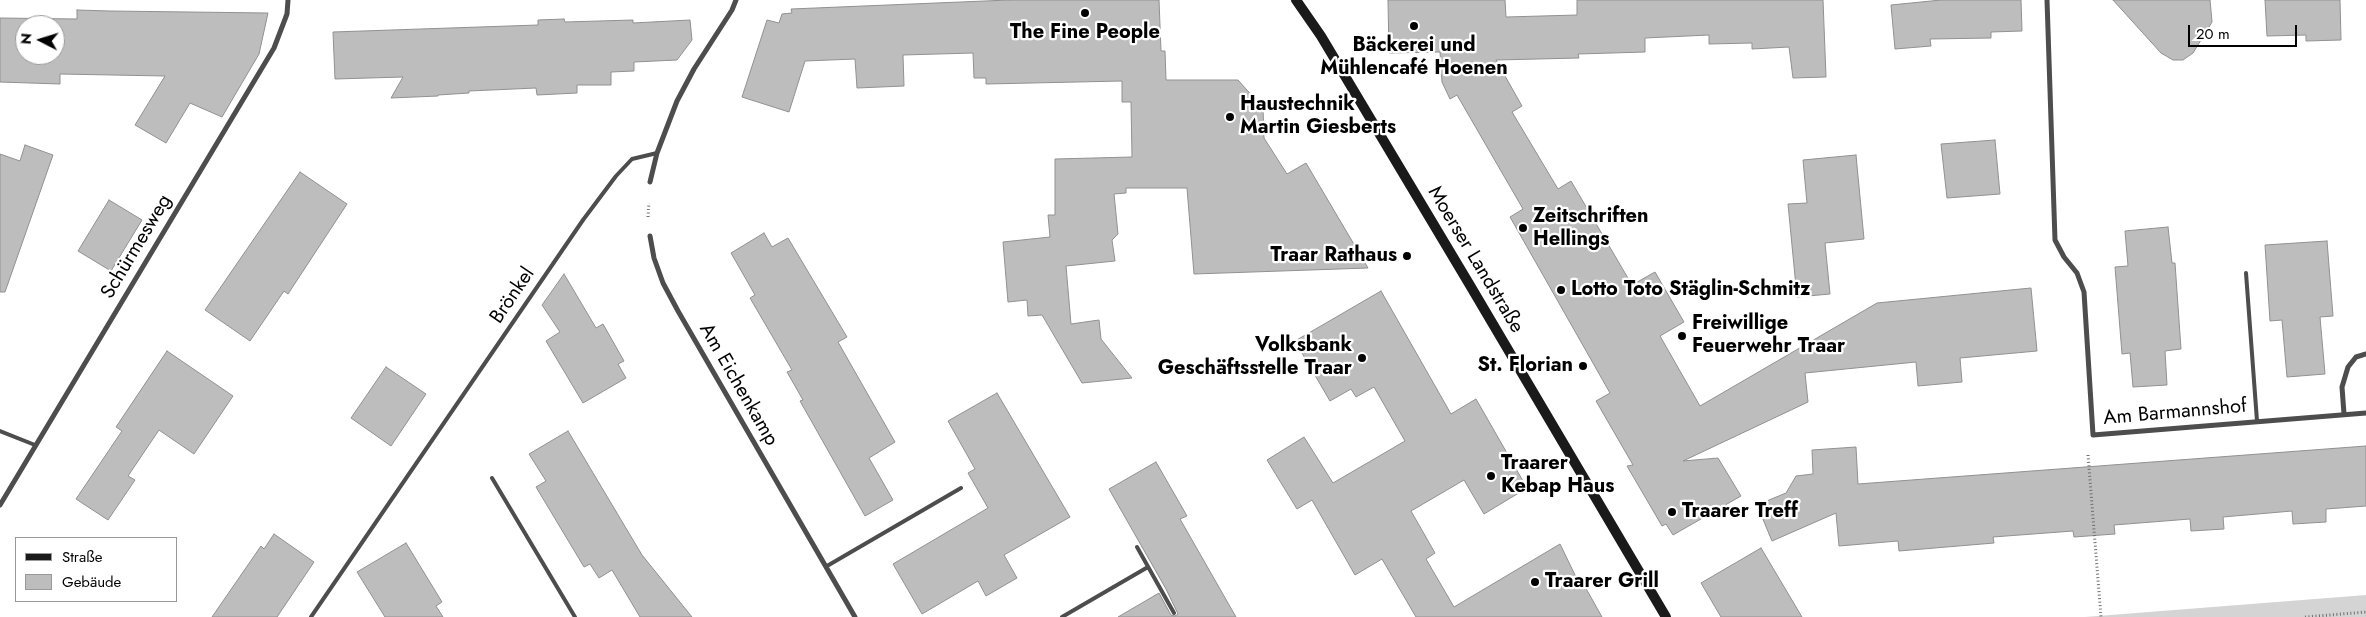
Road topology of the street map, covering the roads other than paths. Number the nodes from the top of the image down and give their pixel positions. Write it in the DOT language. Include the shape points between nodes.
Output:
graph roads {
  1 [pos="288,0"];
  2 [pos="736,0"];
  3 [pos="1296,0"];
  4 [pos="2048,0"];
  5 [pos="657,153"];
  6 [pos="650,182"];
  7 [pos="650,236"];
  8 [pos="2246,273"];
  9 [pos="2366,354"];
  10 [pos="2366,413"];
  11 [pos="2344,414"];
  12 [pos="2257,421"];
  13 [pos="0,431"];
  14 [pos="35,445"];
  15 [pos="492,478"];
  16 [pos="961,488"];
  17 [pos="0,505"];
  18 [pos="1137,547"];
  19 [pos="827,566"];
  20 [pos="1148,567"];
  21 [pos="1174,613"];
  22 [pos="311,617"];
  23 [pos="575,617"];
  24 [pos="855,617"];
  25 [pos="1062,617"];
  26 [pos="1666,617"];
  1 -- 14 [label="street, Schürmesweg" via="287,14 274,48"];
  2 -- 5 [label="street" via="677,101"];
  3 -- 26 [label="main road, Moerser Landstraße" via="1472,287"];
  4 -- 12 [label="street, Am Barmannshof" via="2054,240 2077,273 2084,292 2093,435"];
  5 -- 6 [label="street"];
  5 -- 22 [label="lane, Brönkel" via="632,159 582,220"];
  7 -- 19 [label="street, Am Eichenkamp" via="662,283"];
  8 -- 12 [label="lane"];
  9 -- 11 [label="street" via="2356,357 2348,367 2342,387"];
  10 -- 11 [label="street, Am Barmannshof"];
  11 -- 12 [label="street, Am Barmannshof"];
  13 -- 14 [label="lane"];
  14 -- 17 [label="street, Schürmesweg"];
  15 -- 23 [label="lane"];
  16 -- 19 [label="lane"];
  18 -- 20 [label="lane"];
  19 -- 24 [label="street, Am Eichenkamp"];
  20 -- 21 [label="lane"];
  20 -- 25 [label="lane"];
}
